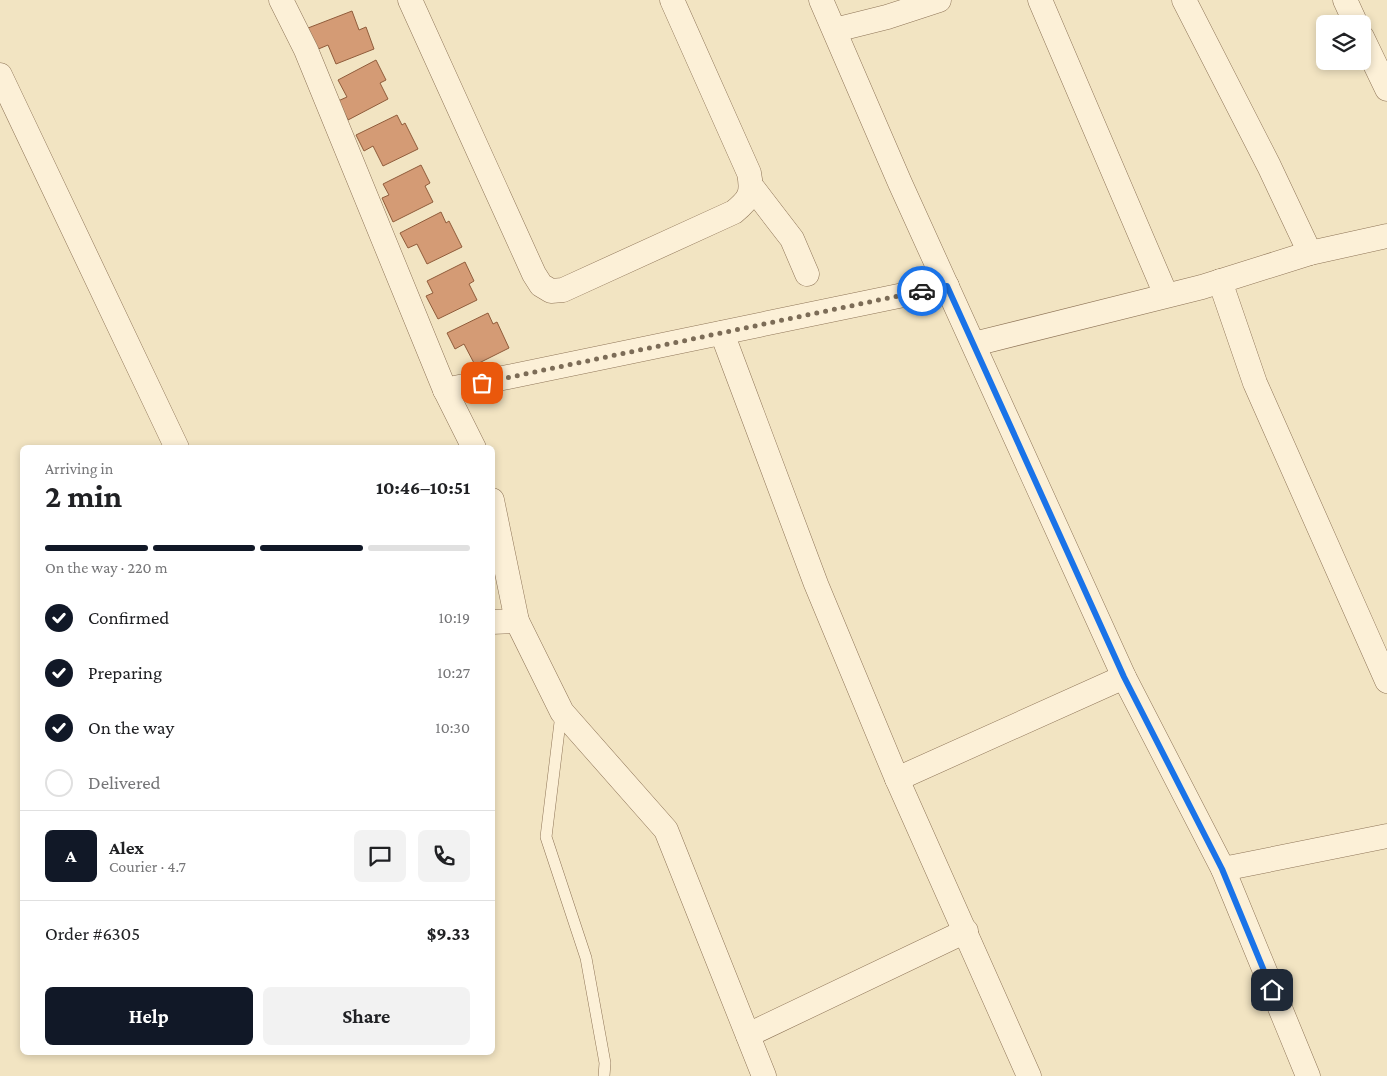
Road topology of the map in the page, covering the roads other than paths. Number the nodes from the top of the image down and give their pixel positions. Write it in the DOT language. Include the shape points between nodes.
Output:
graph roads {
  1 [pos="281,0"];
  2 [pos="410,0"];
  3 [pos="672,0"];
  4 [pos="821,0"];
  5 [pos="939,0"];
  6 [pos="1040,0"];
  7 [pos="1184,0"];
  8 [pos="1345,0"];
  9 [pos="1352,15"];
  10 [pos="835,30"];
  11 [pos="1371,57"];
  12 [pos="0,75"];
  13 [pos="1387,90"];
  14 [pos="752,187"];
  15 [pos="1387,236"];
  16 [pos="1310,253"];
  17 [pos="807,274"];
  18 [pos="1220,281"];
  19 [pos="947,286"];
  20 [pos="1166,295"];
  21 [pos="722,333"];
  22 [pos="974,344"];
  23 [pos="445,390"];
  24 [pos="176,445"];
  25 [pos="472,445"];
  26 [pos="495,515"];
  27 [pos="516,621"];
  28 [pos="495,622"];
  29 [pos="1124,677"];
  30 [pos="1387,681"];
  31 [pos="562,712"];
  32 [pos="897,779"];
  33 [pos="1387,836"];
  34 [pos="1222,869"];
  35 [pos="966,931"];
  36 [pos="748,1034"];
  37 [pos="604,1076"];
  38 [pos="764,1076"];
  39 [pos="1029,1076"];
  40 [pos="1308,1076"];
  1 -- 23 [label="street" via="306,50"];
  2 -- 14 [label="street" via="534,274 551,292 563,290 734,212 747,201"];
  3 -- 14 [label="street" via="749,173"];
  4 -- 10 [label="street"];
  5 -- 10 [label="street"];
  6 -- 20 [label="street"];
  7 -- 16 [label="street"];
  8 -- 9 [label="street"];
  10 -- 19 [label="street"];
  11 -- 13 [label="street"];
  12 -- 24 [label="street"];
  14 -- 17 [label="street" via="792,239"];
  15 -- 16 [label="street"];
  16 -- 18 [label="street"];
  18 -- 20 [label="street"];
  18 -- 30 [label="street" via="1255,383"];
  19 -- 21 [label="street"];
  19 -- 22 [label="street"];
  20 -- 22 [label="street"];
  21 -- 23 [label="street"];
  21 -- 32 [label="street" via="816,584"];
  22 -- 29 [label="street"];
  23 -- 25 [label="street"];
  26 -- 27 [label="street"];
  27 -- 28 [label="street"];
  27 -- 31 [label="street"];
  29 -- 32 [label="street"];
  29 -- 34 [label="street"];
  31 -- 36 [label="street" via="666,830"];
  31 -- 37 [label="lane" via="546,837 586,958 605,1063"];
  32 -- 35 [label="street"];
  33 -- 34 [label="street"];
  34 -- 40 [label="street"];
  35 -- 36 [label="street"];
  35 -- 39 [label="street"];
  36 -- 38 [label="street"];
}
